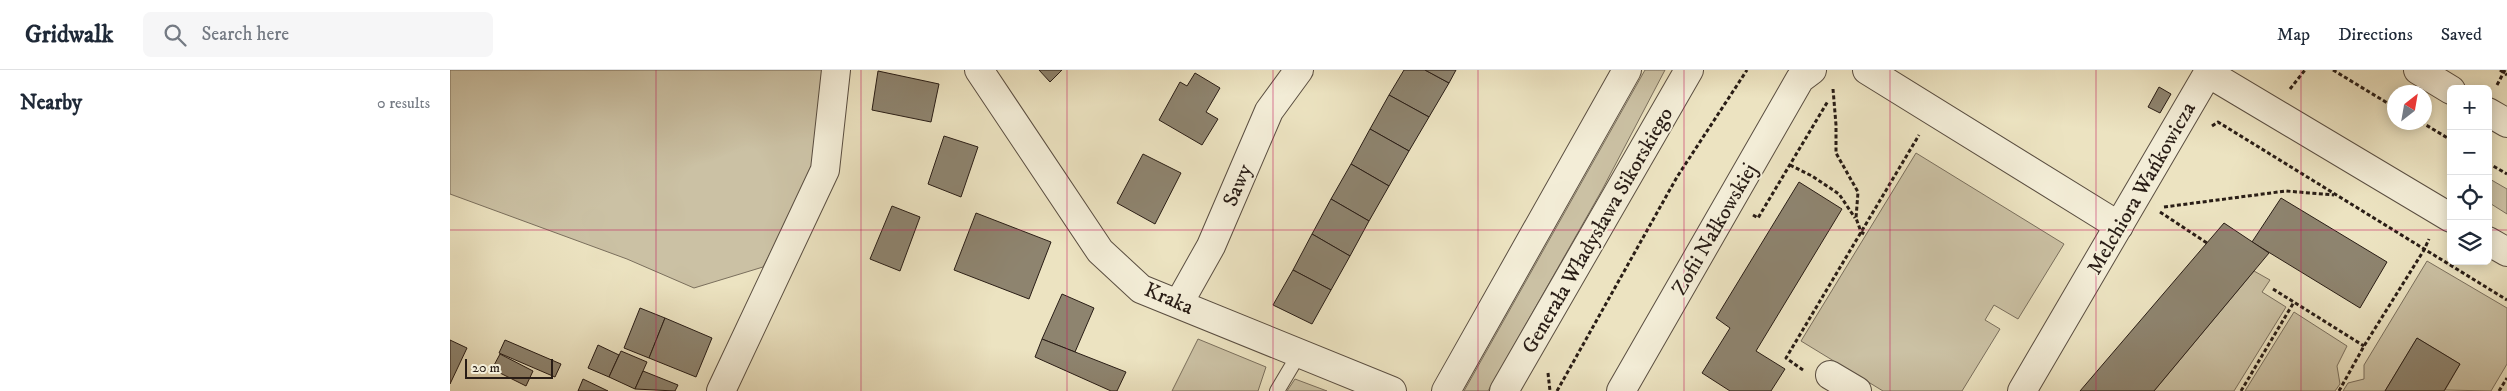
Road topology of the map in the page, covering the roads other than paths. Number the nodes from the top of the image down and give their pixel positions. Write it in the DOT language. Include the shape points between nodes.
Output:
graph roads {
  1 [pos="836,70"];
  2 [pos="979,70"];
  3 [pos="1299,70"];
  4 [pos="1627,70"];
  5 [pos="1689,70"];
  6 [pos="1867,70"];
  7 [pos="2418,70"];
  8 [pos="1822,79"];
  9 [pos="2447,88"];
  10 [pos="2492,114"];
  11 [pos="2507,123"];
  12 [pos="2445,215"];
  13 [pos="2119,226"];
  14 [pos="2492,243"];
  15 [pos="2507,252"];
  16 [pos="1179,303"];
  17 [pos="1299,354"];
  18 [pos="1819,374"];
  19 [pos="722,391"];
  20 [pos="1277,391"];
  21 [pos="1392,391"];
  22 [pos="1446,391"];
  23 [pos="1504,391"];
  24 [pos="1621,391"];
  25 [pos="1857,391"];
  26 [pos="2022,391"];
  1 -- 19 [label="street" via="825,170"];
  2 -- 16 [label="street, Kraka" via="1100,251 1141,289"];
  3 -- 16 [label="street, Sawy" via="1269,111 1211,246"];
  4 -- 22 [label="street"];
  5 -- 23 [label="street, Generała Władysława Sikorskiego"];
  6 -- 13 [label="street"];
  7 -- 9 [label="street"];
  8 -- 24 [label="street, Zofii Nałkowskiej" via="1800,79"];
  10 -- 11 [label="street"];
  12 -- 13 [label="street, Melchiora Wańkowicza" via="2208,73"];
  13 -- 26 [label="street, Melchiora Wańkowicza"];
  14 -- 15 [label="street"];
  16 -- 17 [label="street, Kraka"];
  17 -- 20 [label="lane"];
  17 -- 21 [label="street, Kraka"];
  18 -- 25 [label="street"];
}
